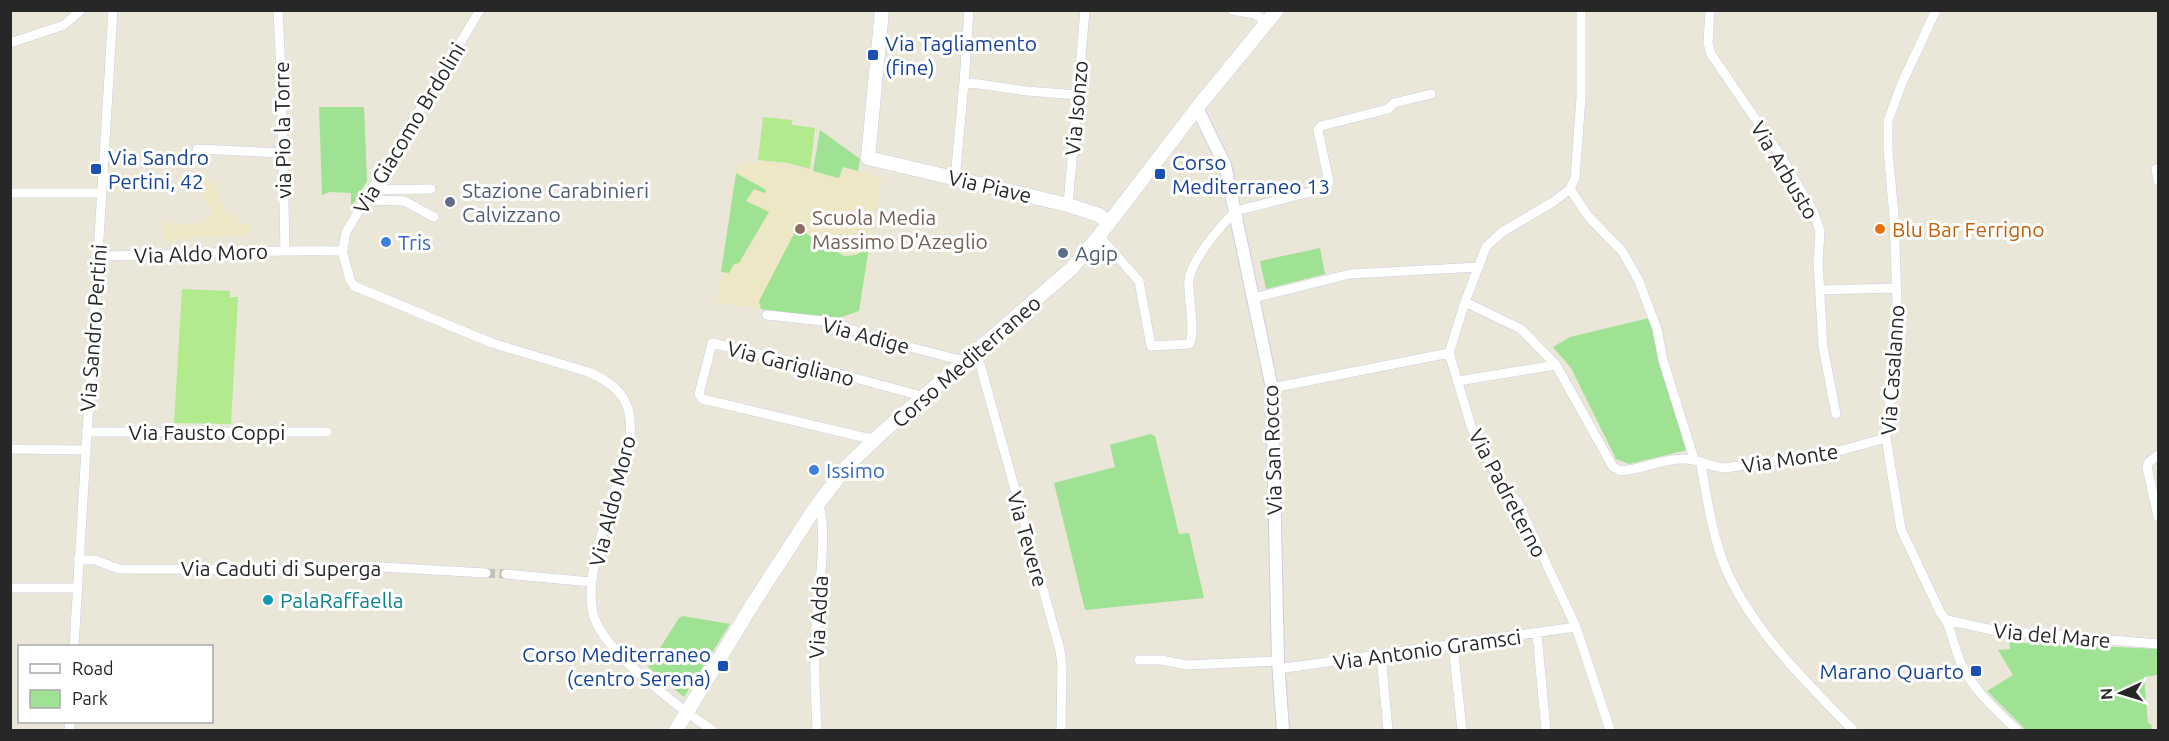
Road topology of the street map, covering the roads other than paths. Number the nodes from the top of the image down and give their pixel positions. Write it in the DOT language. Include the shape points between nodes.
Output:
graph roads {
  1 [pos="81,10"];
  2 [pos="113,10"];
  3 [pos="278,10"];
  4 [pos="480,10"];
  5 [pos="882,10"];
  6 [pos="969,10"];
  7 [pos="1085,10"];
  8 [pos="1232,10"];
  9 [pos="1277,10"];
  10 [pos="1581,10"];
  11 [pos="1710,10"];
  12 [pos="1936,10"];
  13 [pos="1266,22"];
  14 [pos="10,43"];
  15 [pos="964,82"];
  16 [pos="1431,94"];
  17 [pos="1077,95"];
  18 [pos="1197,108"];
  19 [pos="197,149"];
  20 [pos="283,153"];
  21 [pos="2156,169"];
  22 [pos="956,179"];
  23 [pos="2158,180"];
  24 [pos="431,189"];
  25 [pos="1570,189"];
  26 [pos="371,190"];
  27 [pos="10,193"];
  28 [pos="101,193"];
  29 [pos="365,200"];
  30 [pos="1068,205"];
  31 [pos="1236,211"];
  32 [pos="434,217"];
  33 [pos="1109,223"];
  34 [pos="1099,236"];
  35 [pos="285,250"];
  36 [pos="342,251"];
  37 [pos="98,256"];
  38 [pos="1479,267"];
  39 [pos="1896,288"];
  40 [pos="1820,290"];
  41 [pos="1253,298"];
  42 [pos="1465,302"];
  43 [pos="767,315"];
  44 [pos="976,350"];
  45 [pos="1449,353"];
  46 [pos="964,361"];
  47 [pos="1556,365"];
  48 [pos="1458,381"];
  49 [pos="1272,388"];
  50 [pos="925,397"];
  51 [pos="1836,414"];
  52 [pos="86,432"];
  53 [pos="327,432"];
  54 [pos="1886,438"];
  55 [pos="875,440"];
  56 [pos="10,448"];
  57 [pos="85,450"];
  58 [pos="2158,455"];
  59 [pos="1698,461"];
  60 [pos="818,504"];
  61 [pos="2158,517"];
  62 [pos="78,560"];
  63 [pos="486,573"];
  64 [pos="506,574"];
  65 [pos="591,582"];
  66 [pos="10,588"];
  67 [pos="77,588"];
  68 [pos="1947,620"];
  69 [pos="1576,627"];
  70 [pos="1537,634"];
  71 [pos="2158,644"];
  72 [pos="74,645"];
  73 [pos="1454,645"];
  74 [pos="1381,656"];
  75 [pos="1139,660"];
  76 [pos="1278,665"];
  77 [pos="687,713"];
  78 [pos="676,730"];
  79 [pos="712,730"];
  80 [pos="818,730"];
  81 [pos="1061,730"];
  82 [pos="1283,730"];
  83 [pos="1388,730"];
  84 [pos="1462,730"];
  85 [pos="1546,730"];
  86 [pos="1610,730"];
  87 [pos="1853,730"];
  88 [pos="2017,730"];
  1 -- 14 [label="street" via="64,26"];
  2 -- 28 [label="street, Via Sandro Pertini"];
  3 -- 20 [label="street, via Pio la Torre"];
  4 -- 26 [label="street, Via Giacomo Brdolini"];
  5 -- 22 [label="main road, Via Piave" via="868,158"];
  6 -- 15 [label="street"];
  7 -- 17 [label="street, Via Isonzo"];
  8 -- 13 [label="street" via="1255,14"];
  9 -- 13 [label="main road, Corso Mediterraneo"];
  10 -- 25 [label="street" via="1581,98 1575,178"];
  11 -- 40 [label="street, Via Arbusto" via="1711,54 1813,211 1820,231"];
  12 -- 39 [label="street, Via Casalanno" via="1888,121"];
  13 -- 18 [label="main road, Corso Mediterraneo"];
  15 -- 17 [label="street"];
  15 -- 22 [label="street"];
  16 -- 31 [label="street" via="1320,126 1329,182 1326,188"];
  17 -- 30 [label="street, Via Isonzo"];
  18 -- 31 [label="street, Via San Rocco" via="1225,165"];
  18 -- 33 [label="main road, Corso Mediterraneo"];
  19 -- 20 [label="street"];
  20 -- 35 [label="street, via Pio la Torre"];
  21 -- 23 [label="street"];
  22 -- 30 [label="main road, Via Piave"];
  24 -- 26 [label="street"];
  25 -- 38 [label="street" via="1502,232 1486,246"];
  25 -- 59 [label="street" via="1588,216 1622,250 1639,281"];
  26 -- 29 [label="street, Via Giacomo Brdolini"];
  27 -- 28 [label="street"];
  28 -- 37 [label="street, Via Sandro Pertini"];
  29 -- 32 [label="street" via="404,201"];
  29 -- 36 [label="street, Via Giacomo Brdolini" via="346,232"];
  30 -- 33 [label="main road, Via Piave" via="1099,215"];
  31 -- 34 [label="street" via="1215,234 1190,276 1189,344 1151,346 1139,281"];
  31 -- 41 [label="street, Via San Rocco"];
  33 -- 34 [label="main road, Corso Mediterraneo"];
  34 -- 44 [label="main road, Corso Mediterraneo" via="1071,269"];
  35 -- 36 [label="street, Via Aldo Moro"];
  35 -- 37 [label="street, Via Aldo Moro"];
  36 -- 65 [label="street, Via Aldo Moro" via="354,286 492,343 588,372 615,388 629,411 630,440"];
  37 -- 52 [label="street, Via Sandro Pertini"];
  38 -- 41 [label="street" via="1350,274"];
  38 -- 42 [label="street"];
  39 -- 40 [label="street"];
  39 -- 54 [label="street, Via Casalanno" via="1898,331"];
  40 -- 51 [label="street, Via Arbusto" via="1823,347"];
  41 -- 49 [label="street, Via San Rocco"];
  42 -- 45 [label="street"];
  42 -- 47 [label="street, Via Monte" via="1521,329"];
  43 -- 46 [label="street, Via Adige" via="833,322 867,336"];
  44 -- 46 [label="main road, Corso Mediterraneo"];
  44 -- 81 [label="street, Via Tevere" via="1060,650"];
  45 -- 48 [label="street, Via Padreterno"];
  45 -- 49 [label="street"];
  46 -- 50 [label="main road, Corso Mediterraneo"];
  47 -- 48 [label="street"];
  47 -- 59 [label="street, Via Monte" via="1613,467 1621,471 1681,459"];
  48 -- 69 [label="street, Via Padreterno" via="1472,429 1500,482 1517,501"];
  49 -- 76 [label="street, Via San Rocco"];
  50 -- 55 [label="main road, Corso Mediterraneo"];
  50 -- 55 [label="street, Via Garigliano" via="712,343 699,394 702,399"];
  52 -- 53 [label="street, Via Fausto Coppi"];
  52 -- 57 [label="street, Via Sandro Pertini"];
  54 -- 59 [label="street, Via Monte" via="1835,452 1725,468"];
  54 -- 68 [label="street, Via Casalanno" via="1901,529"];
  55 -- 60 [label="main road, Corso Mediterraneo" via="833,482"];
  56 -- 57 [label="street"];
  57 -- 62 [label="street, Via Sandro Pertini"];
  58 -- 61 [label="street" via="2147,467"];
  59 -- 87 [label="street" via="1727,572 1740,597 1799,676"];
  60 -- 77 [label="main road, Corso Mediterraneo"];
  60 -- 80 [label="street, Via Adda" via="822,531 814,646"];
  62 -- 63 [label="street, Via Caduti di Superga" via="95,560 119,569 339,570 363,566"];
  62 -- 67 [label="street, Via Sandro Pertini"];
  64 -- 65 [label="street"];
  65 -- 77 [label="street, Via Aldo Moro" via="595,619 608,642"];
  66 -- 67 [label="street"];
  67 -- 72 [label="street, Via Sandro Pertini"];
  68 -- 71 [label="street, Via del Mare" via="1992,630"];
  68 -- 88 [label="street, Via Casalanno" via="1962,665 1979,693"];
  69 -- 70 [label="street, Via Antonio Gramsci"];
  69 -- 86 [label="street, Via Padreterno"];
  70 -- 73 [label="street, Via Antonio Gramsci"];
  70 -- 85 [label="street"];
  73 -- 74 [label="street, Via Antonio Gramsci"];
  73 -- 84 [label="street"];
  74 -- 76 [label="street, Via Antonio Gramsci"];
  74 -- 83 [label="street"];
  75 -- 76 [label="street, Via Antonio Gramsci" via="1186,665"];
  76 -- 82 [label="street, Via San Rocco"];
  77 -- 78 [label="main road, Corso Mediterraneo"];
  77 -- 79 [label="street, Via Aldo Moro"];
}
